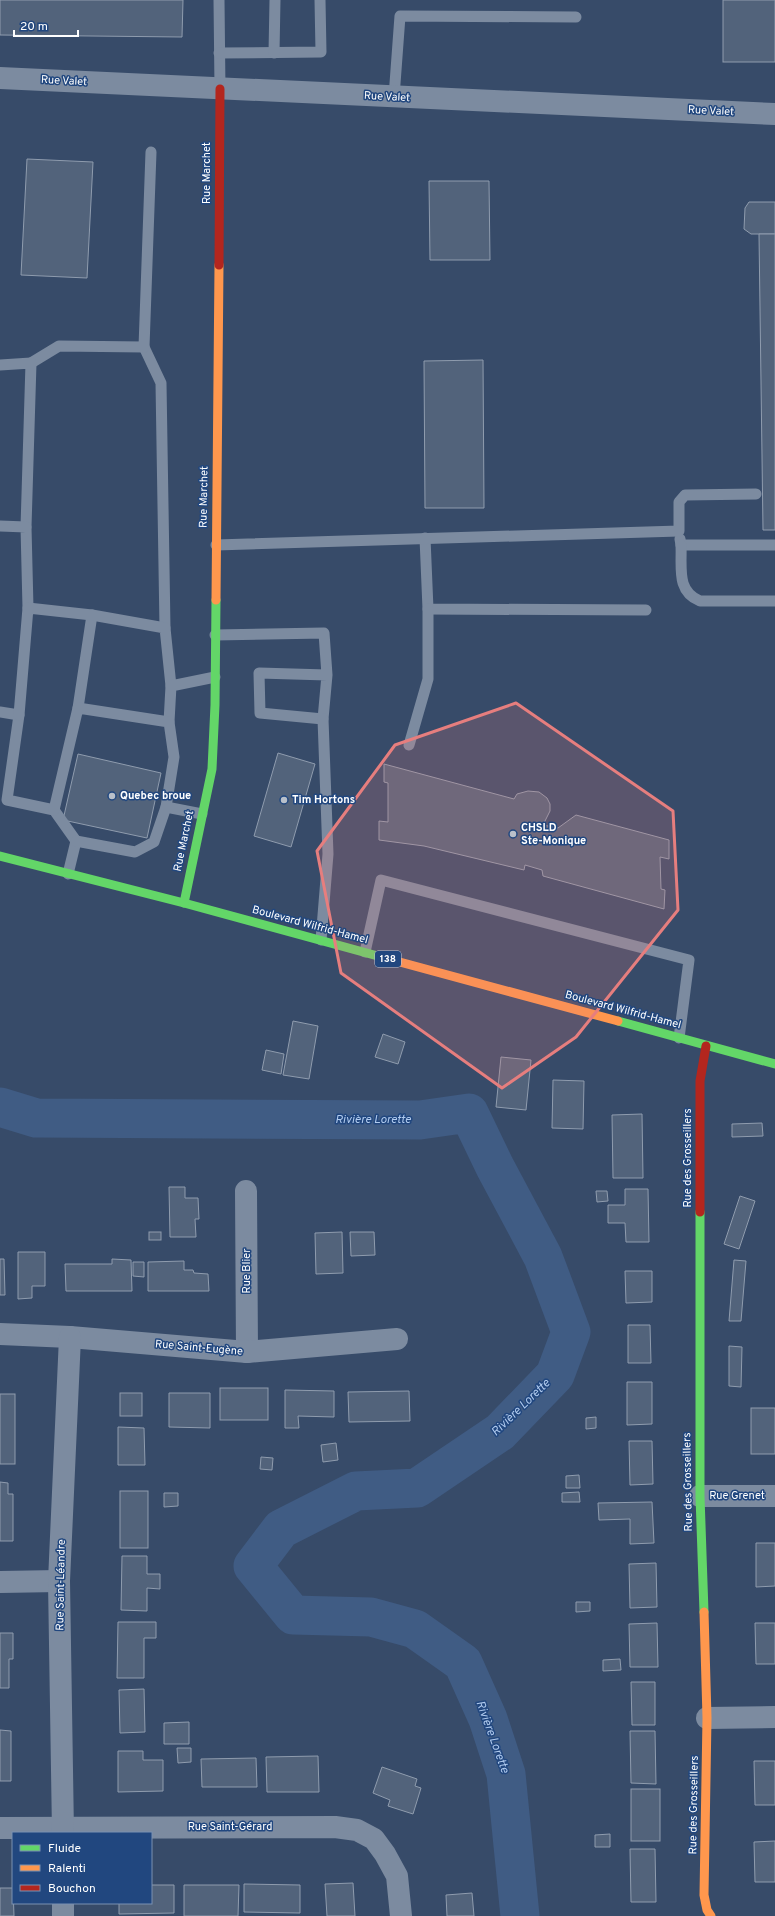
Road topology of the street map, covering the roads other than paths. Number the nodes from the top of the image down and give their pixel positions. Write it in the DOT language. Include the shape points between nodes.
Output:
graph roads {
  1 [pos="219,0"];
  2 [pos="275,0"];
  3 [pos="320,0"];
  4 [pos="576,17"];
  5 [pos="219,53"];
  6 [pos="274,53"];
  7 [pos="0,78"];
  8 [pos="220,89"];
  9 [pos="394,97"];
  10 [pos="775,114"];
  11 [pos="151,152"];
  12 [pos="144,347"];
  13 [pos="31,363"];
  14 [pos="0,365"];
  15 [pos="756,494"];
  16 [pos="0,526"];
  17 [pos="26,527"];
  18 [pos="679,530"];
  19 [pos="426,538"];
  20 [pos="216,545"];
  21 [pos="681,545"];
  22 [pos="775,545"];
  23 [pos="775,601"];
  24 [pos="28,608"];
  25 [pos="428,609"];
  26 [pos="646,610"];
  27 [pos="92,615"];
  28 [pos="165,628"];
  29 [pos="215,635"];
  30 [pos="327,675"];
  31 [pos="215,677"];
  32 [pos="171,686"];
  33 [pos="78,708"];
  34 [pos="0,712"];
  35 [pos="19,715"];
  36 [pos="323,719"];
  37 [pos="169,722"];
  38 [pos="409,745"];
  39 [pos="166,807"];
  40 [pos="54,810"];
  41 [pos="202,814"];
  42 [pos="76,841"];
  43 [pos="0,856"];
  44 [pos="68,874"];
  45 [pos="184,903"];
  46 [pos="321,940"];
  47 [pos="365,952"];
  48 [pos="679,1038"];
  49 [pos="706,1046"];
  50 [pos="775,1064"];
  51 [pos="246,1190"];
  52 [pos="0,1334"];
  53 [pos="70,1337"];
  54 [pos="397,1339"];
  55 [pos="247,1352"];
  56 [pos="700,1496"];
  57 [pos="775,1496"];
  58 [pos="59,1581"];
  59 [pos="0,1582"];
  60 [pos="775,1717"];
  61 [pos="707,1718"];
  62 [pos="0,1828"];
  63 [pos="63,1830"];
  64 [pos="63,1904"];
  65 [pos="63,1916"];
  66 [pos="401,1916"];
  67 [pos="711,1916"];
  1 -- 5 [label="lane"];
  2 -- 6 [label="lane"];
  3 -- 6 [label="lane" via="321,52"];
  4 -- 9 [label="lane" via="400,16"];
  5 -- 6 [label="lane"];
  5 -- 8 [label="lane"];
  7 -- 8 [label="street, Rue Valet"];
  8 -- 9 [label="street, Rue Valet"];
  8 -- 20 [label="street, Rue Marchet"];
  9 -- 10 [label="street, Rue Valet"];
  11 -- 12 [label="lane"];
  12 -- 13 [label="lane" via="59,346"];
  12 -- 28 [label="lane" via="161,383"];
  13 -- 14 [label="lane"];
  13 -- 17 [label="lane"];
  15 -- 18 [label="lane" via="685,495 679,502"];
  16 -- 17 [label="lane"];
  17 -- 24 [label="lane"];
  18 -- 19 [label="lane"];
  18 -- 21 [label="lane"];
  19 -- 20 [label="lane"];
  19 -- 25 [label="lane"];
  20 -- 29 [label="street, Rue Marchet"];
  21 -- 22 [label="lane"];
  21 -- 23 [label="lane" via="682,582 691,597 700,601"];
  24 -- 27 [label="lane"];
  24 -- 35 [label="lane"];
  25 -- 26 [label="lane"];
  25 -- 38 [label="lane" via="428,680"];
  27 -- 28 [label="lane"];
  27 -- 33 [label="lane"];
  28 -- 32 [label="lane"];
  29 -- 30 [label="lane" via="324,633"];
  29 -- 31 [label="street, Rue Marchet"];
  30 -- 36 [label="lane"];
  30 -- 36 [label="lane" via="259,673 260,713"];
  31 -- 32 [label="lane"];
  31 -- 41 [label="street, Rue Marchet" via="212,768"];
  32 -- 37 [label="lane"];
  33 -- 37 [label="lane"];
  33 -- 40 [label="lane"];
  34 -- 35 [label="lane"];
  35 -- 40 [label="lane" via="8,800"];
  36 -- 46 [label="lane" via="328,854"];
  37 -- 39 [label="lane" via="174,757"];
  39 -- 41 [label="lane"];
  39 -- 42 [label="lane" via="154,842 135,852"];
  40 -- 42 [label="lane"];
  41 -- 45 [label="street, Rue Marchet"];
  42 -- 44 [label="lane"];
  43 -- 44 [label="street, Boulevard Wilfrid-Hamel / 138"];
  44 -- 45 [label="street, Boulevard Wilfrid-Hamel / 138"];
  45 -- 46 [label="street, Boulevard Wilfrid-Hamel / 138"];
  46 -- 47 [label="street, Boulevard Wilfrid-Hamel / 138"];
  47 -- 48 [label="street, Boulevard Wilfrid-Hamel / 138"];
  47 -- 48 [label="lane" via="381,880 689,960"];
  48 -- 49 [label="street, Boulevard Wilfrid-Hamel / 138"];
  49 -- 50 [label="street, Boulevard Wilfrid-Hamel / 138"];
  49 -- 56 [label="street, Rue des Grosseillers" via="700,1081"];
  51 -- 55 [label="street, Rue Blier"];
  52 -- 53 [label="street, Rue Saint-Eugène"];
  53 -- 55 [label="street, Rue Saint-Eugène"];
  53 -- 58 [label="street, Rue Saint-Léandre"];
  54 -- 55 [label="street, Rue Saint-Eugène"];
  56 -- 57 [label="street, Rue Grenet"];
  56 -- 61 [label="street, Rue des Grosseillers"];
  58 -- 59 [label="street"];
  58 -- 63 [label="street, Rue Saint-Léandre"];
  60 -- 61 [label="street"];
  61 -- 67 [label="street, Rue des Grosseillers" via="704,1895"];
  62 -- 63 [label="street, Rue Saint-Gérard"];
  63 -- 66 [label="street, Rue Saint-Gérard" via="335,1827 357,1830 374,1839 397,1876"];
  64 -- 65 [label="street"];
}
